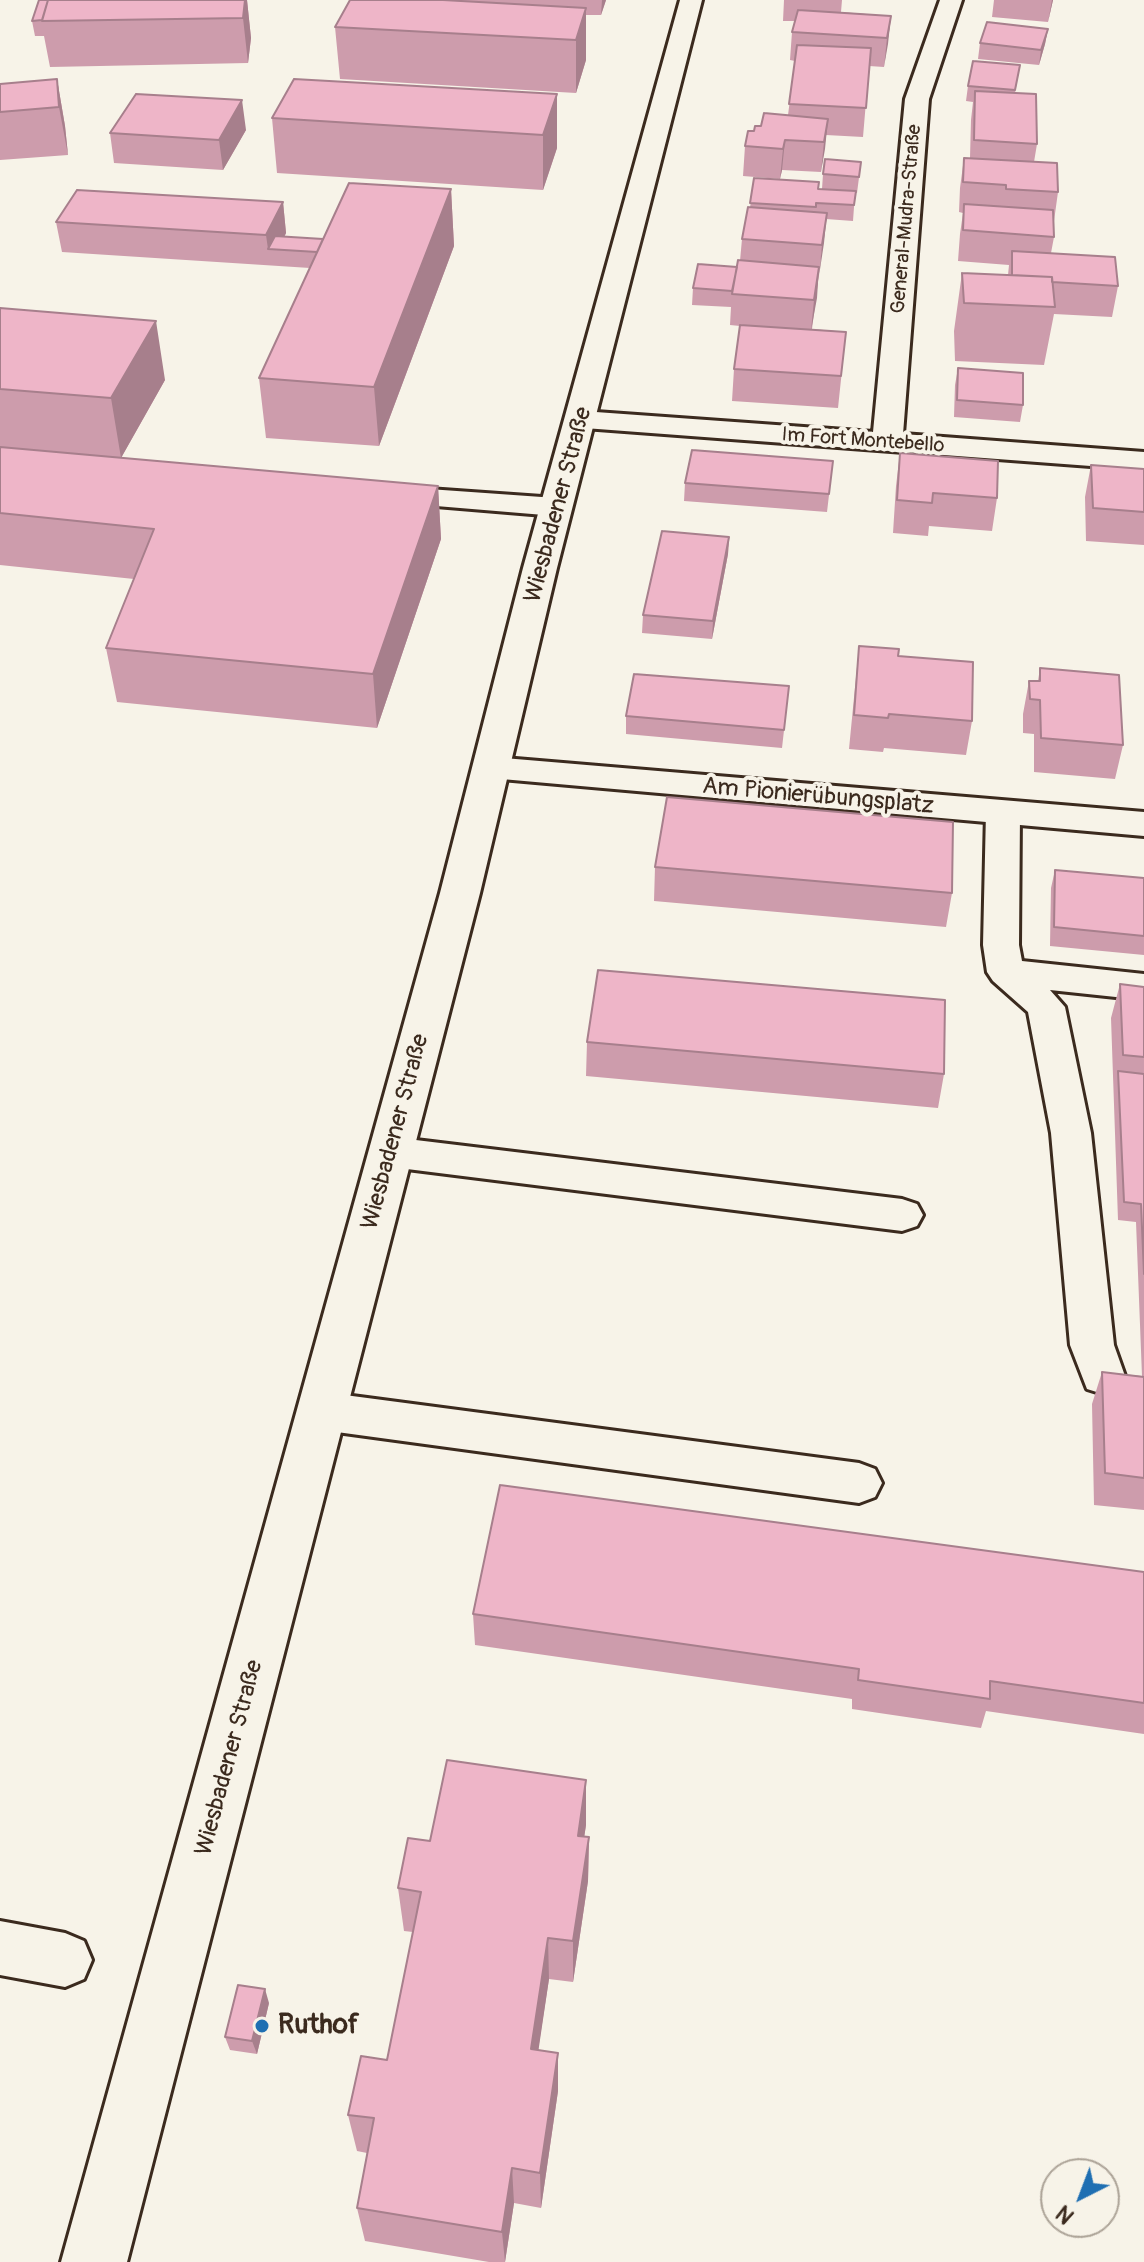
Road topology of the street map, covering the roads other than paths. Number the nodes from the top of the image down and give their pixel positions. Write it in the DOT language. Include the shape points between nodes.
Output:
graph roads {
  1 [pos="691,0"];
  2 [pos="951,0"];
  3 [pos="582,420"];
  4 [pos="887,443"];
  5 [pos="1144,461"];
  6 [pos="351,492"];
  7 [pos="556,507"];
  8 [pos="492,769"];
  9 [pos="1003,812"];
  10 [pos="1144,824"];
  11 [pos="1006,972"];
  12 [pos="1144,987"];
  13 [pos="391,1152"];
  14 [pos="902,1215"];
  15 [pos="1103,1376"];
  16 [pos="322,1411"];
  17 [pos="859,1483"];
  18 [pos="0,1948"];
  19 [pos="65,1960"];
  20 [pos="94,2262"];
  1 -- 3 [label="main road, Wiesbadener Straße"];
  2 -- 4 [label="main road, General-Mudra-Straße" via="917,99"];
  3 -- 4 [label="main road, Im Fort Montebello"];
  3 -- 7 [label="main road, Wiesbadener Straße"];
  4 -- 5 [label="main road, Im Fort Montebello"];
  6 -- 7 [label="lane"];
  7 -- 8 [label="main road, Wiesbadener Straße"];
  8 -- 9 [label="main road, Am Pionierübungsplatz"];
  8 -- 13 [label="main road, Wiesbadener Straße"];
  9 -- 10 [label="main road, Am Pionierübungsplatz"];
  9 -- 11 [label="lane" via="1001,945"];
  11 -- 12 [label="lane"];
  11 -- 15 [label="lane" via="1046,1007 1071,1133 1092,1345"];
  13 -- 14 [label="lane"];
  13 -- 16 [label="main road, Wiesbadener Straße"];
  16 -- 17 [label="lane"];
  16 -- 20 [label="main road, Wiesbadener Straße"];
  18 -- 19 [label="lane"];
}
